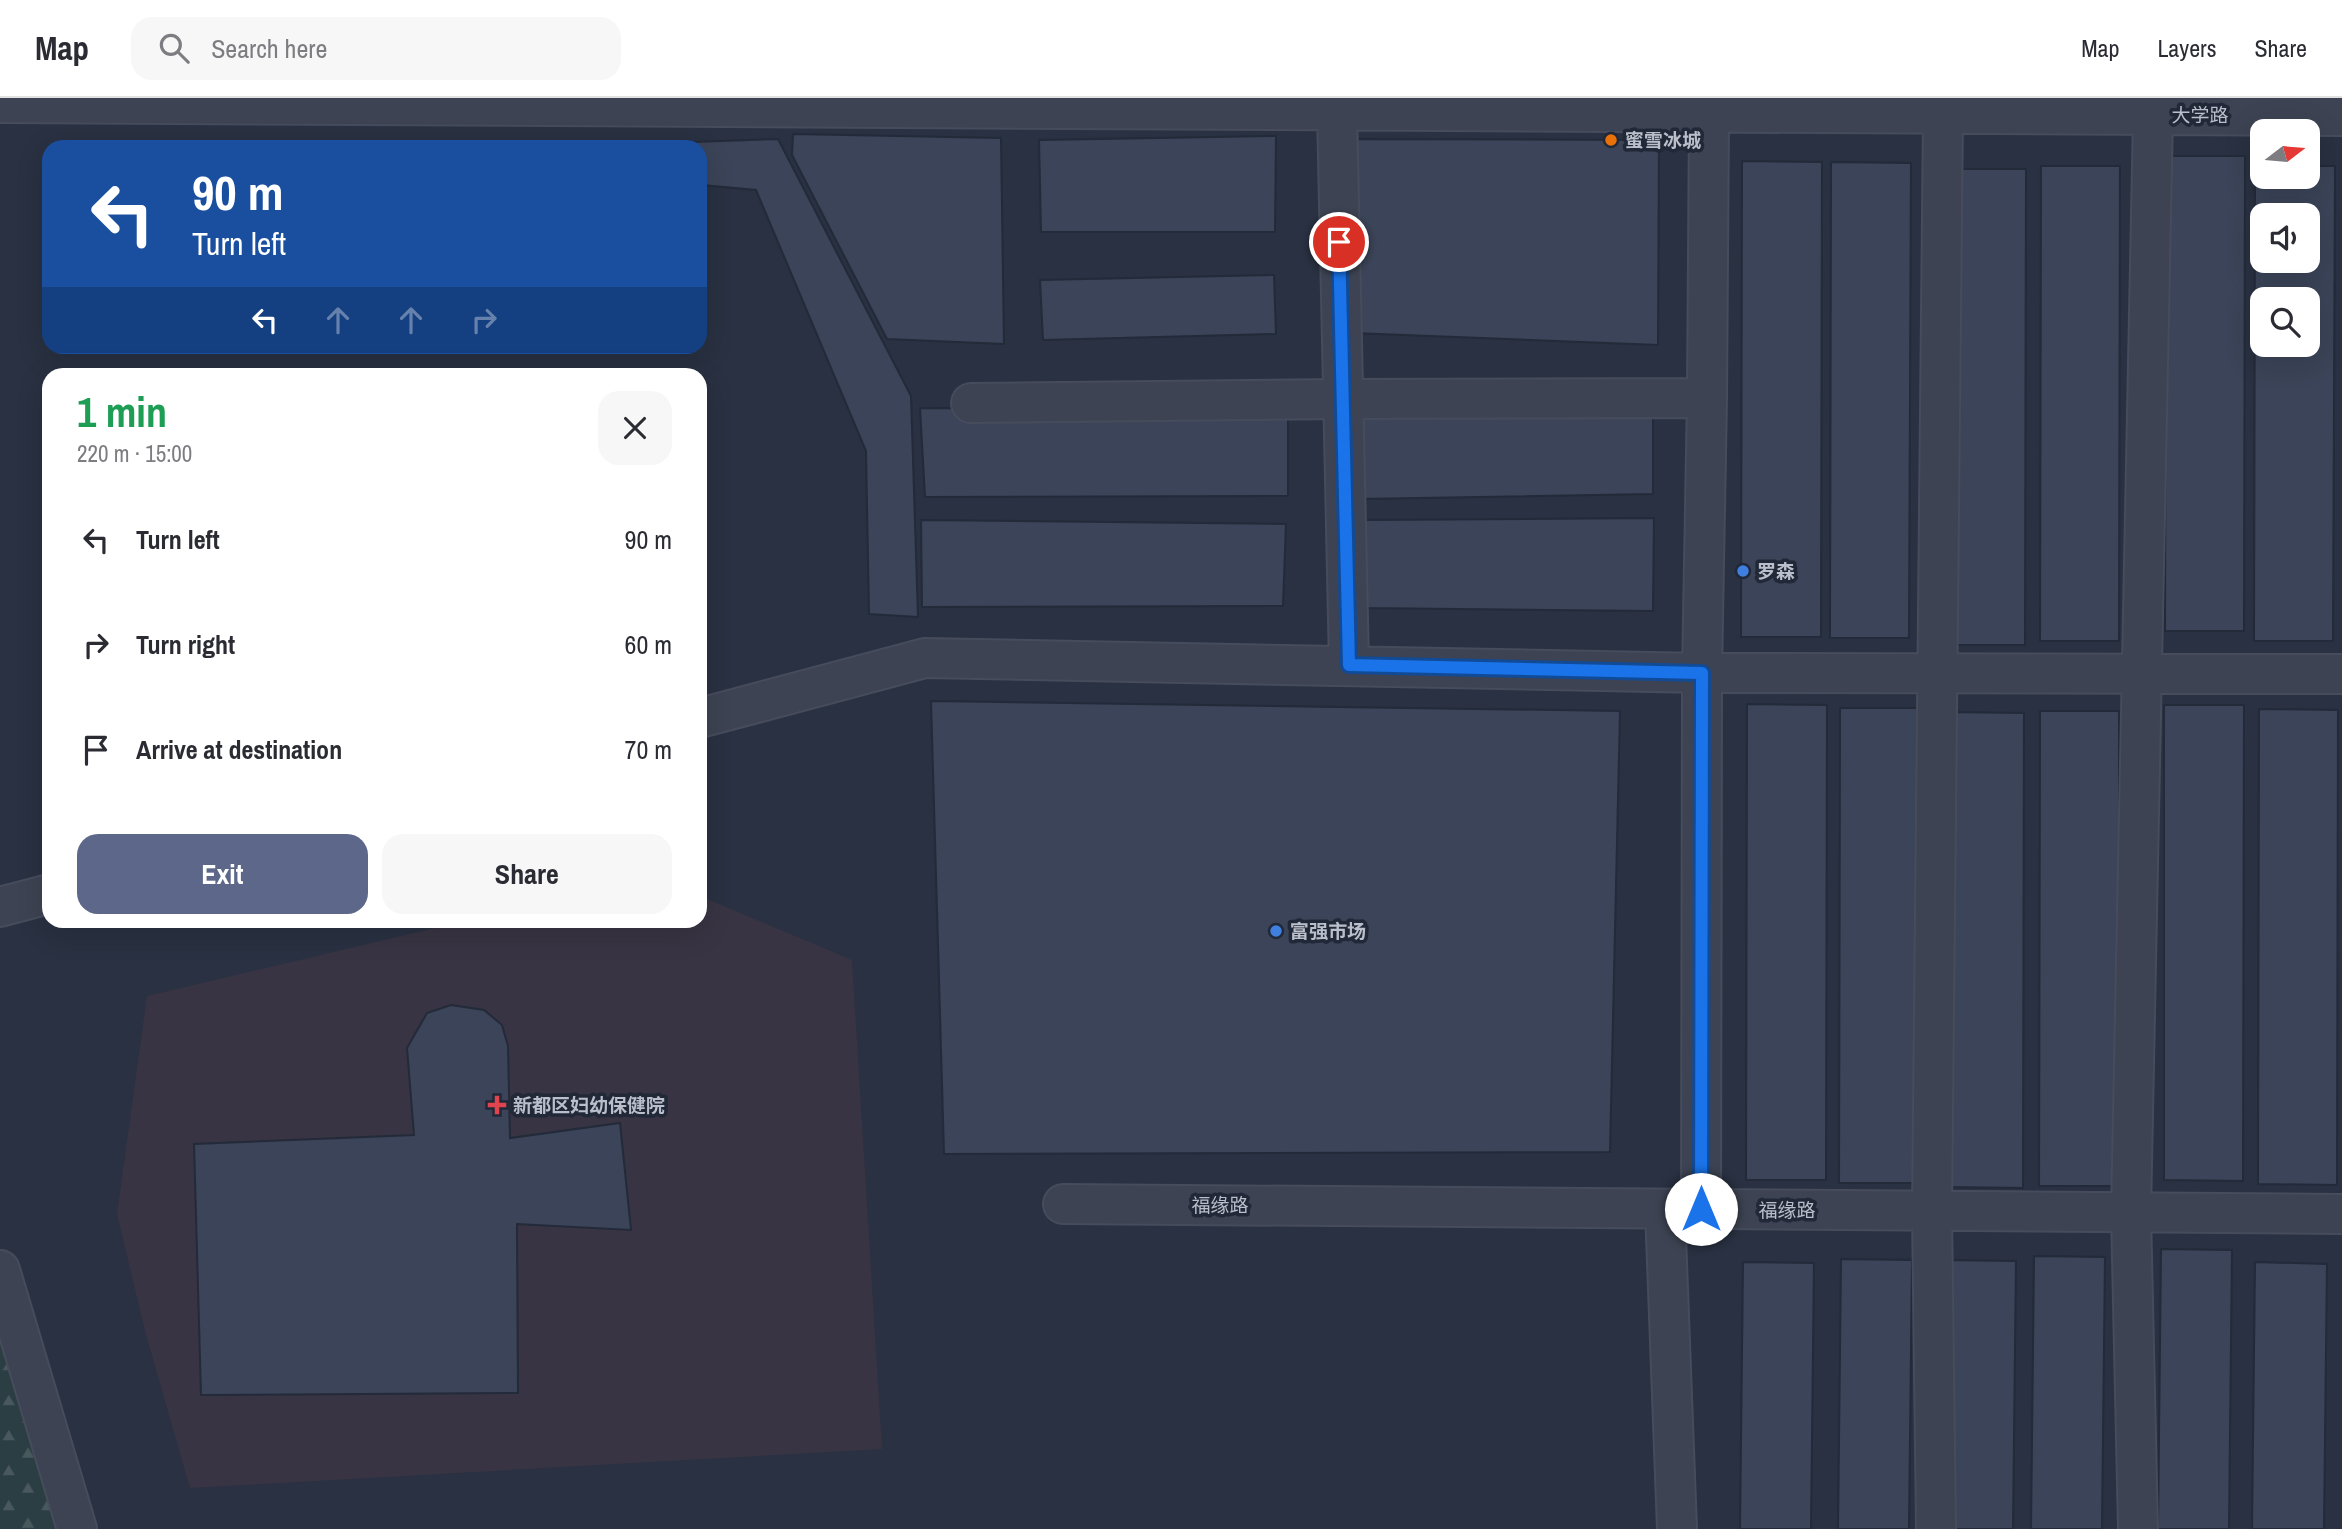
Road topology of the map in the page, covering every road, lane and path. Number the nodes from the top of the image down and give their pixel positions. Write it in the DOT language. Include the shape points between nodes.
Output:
graph roads {
  1 [pos="0,103"];
  2 [pos="1635,105"];
  3 [pos="1337,111"];
  4 [pos="1709,114"];
  5 [pos="1942,114"];
  6 [pos="2153,115"];
  7 [pos="2342,116"];
  8 [pos="1343,398"];
  9 [pos="1707,398"];
  10 [pos="971,403"];
  11 [pos="1349,665"];
  12 [pos="1702,673"];
  13 [pos="1937,673"];
  14 [pos="2142,674"];
  15 [pos="2342,674"];
  16 [pos="707,716"];
  17 [pos="42,896"];
  18 [pos="0,907"];
  19 [pos="1063,1204"];
  20 [pos="1683,1209"];
  21 [pos="1932,1211"];
  22 [pos="2131,1213"];
  23 [pos="2342,1214"];
  24 [pos="0,1270"];
  25 [pos="77,1529"];
  26 [pos="1677,1529"];
  27 [pos="1936,1529"];
  28 [pos="2138,1529"];
  1 -- 3 [label="street, 大学路"];
  2 -- 3 [label="street, 大学路"];
  2 -- 4 [label="street, 大学路"];
  3 -- 8 [label="street"];
  4 -- 5 [label="street, 大学路"];
  4 -- 9 [label="street"];
  5 -- 6 [label="street, 大学路"];
  5 -- 13 [label="street"];
  6 -- 7 [label="street, 大学路"];
  6 -- 14 [label="street"];
  8 -- 9 [label="street"];
  8 -- 10 [label="street"];
  8 -- 11 [label="street"];
  9 -- 12 [label="street"];
  11 -- 12 [label="street"];
  11 -- 16 [label="street" via="925,658"];
  12 -- 13 [label="street"];
  12 -- 20 [label="street"];
  13 -- 14 [label="street"];
  13 -- 21 [label="street"];
  14 -- 15 [label="street"];
  14 -- 22 [label="street"];
  17 -- 18 [label="street"];
  19 -- 20 [label="street, 福缘路"];
  20 -- 21 [label="street, 福缘路"];
  20 -- 26 [label="street"];
  21 -- 22 [label="street, 福缘路"];
  21 -- 27 [label="street"];
  22 -- 23 [label="street, 福缘路"];
  22 -- 28 [label="street"];
  24 -- 25 [label="street"];
}
